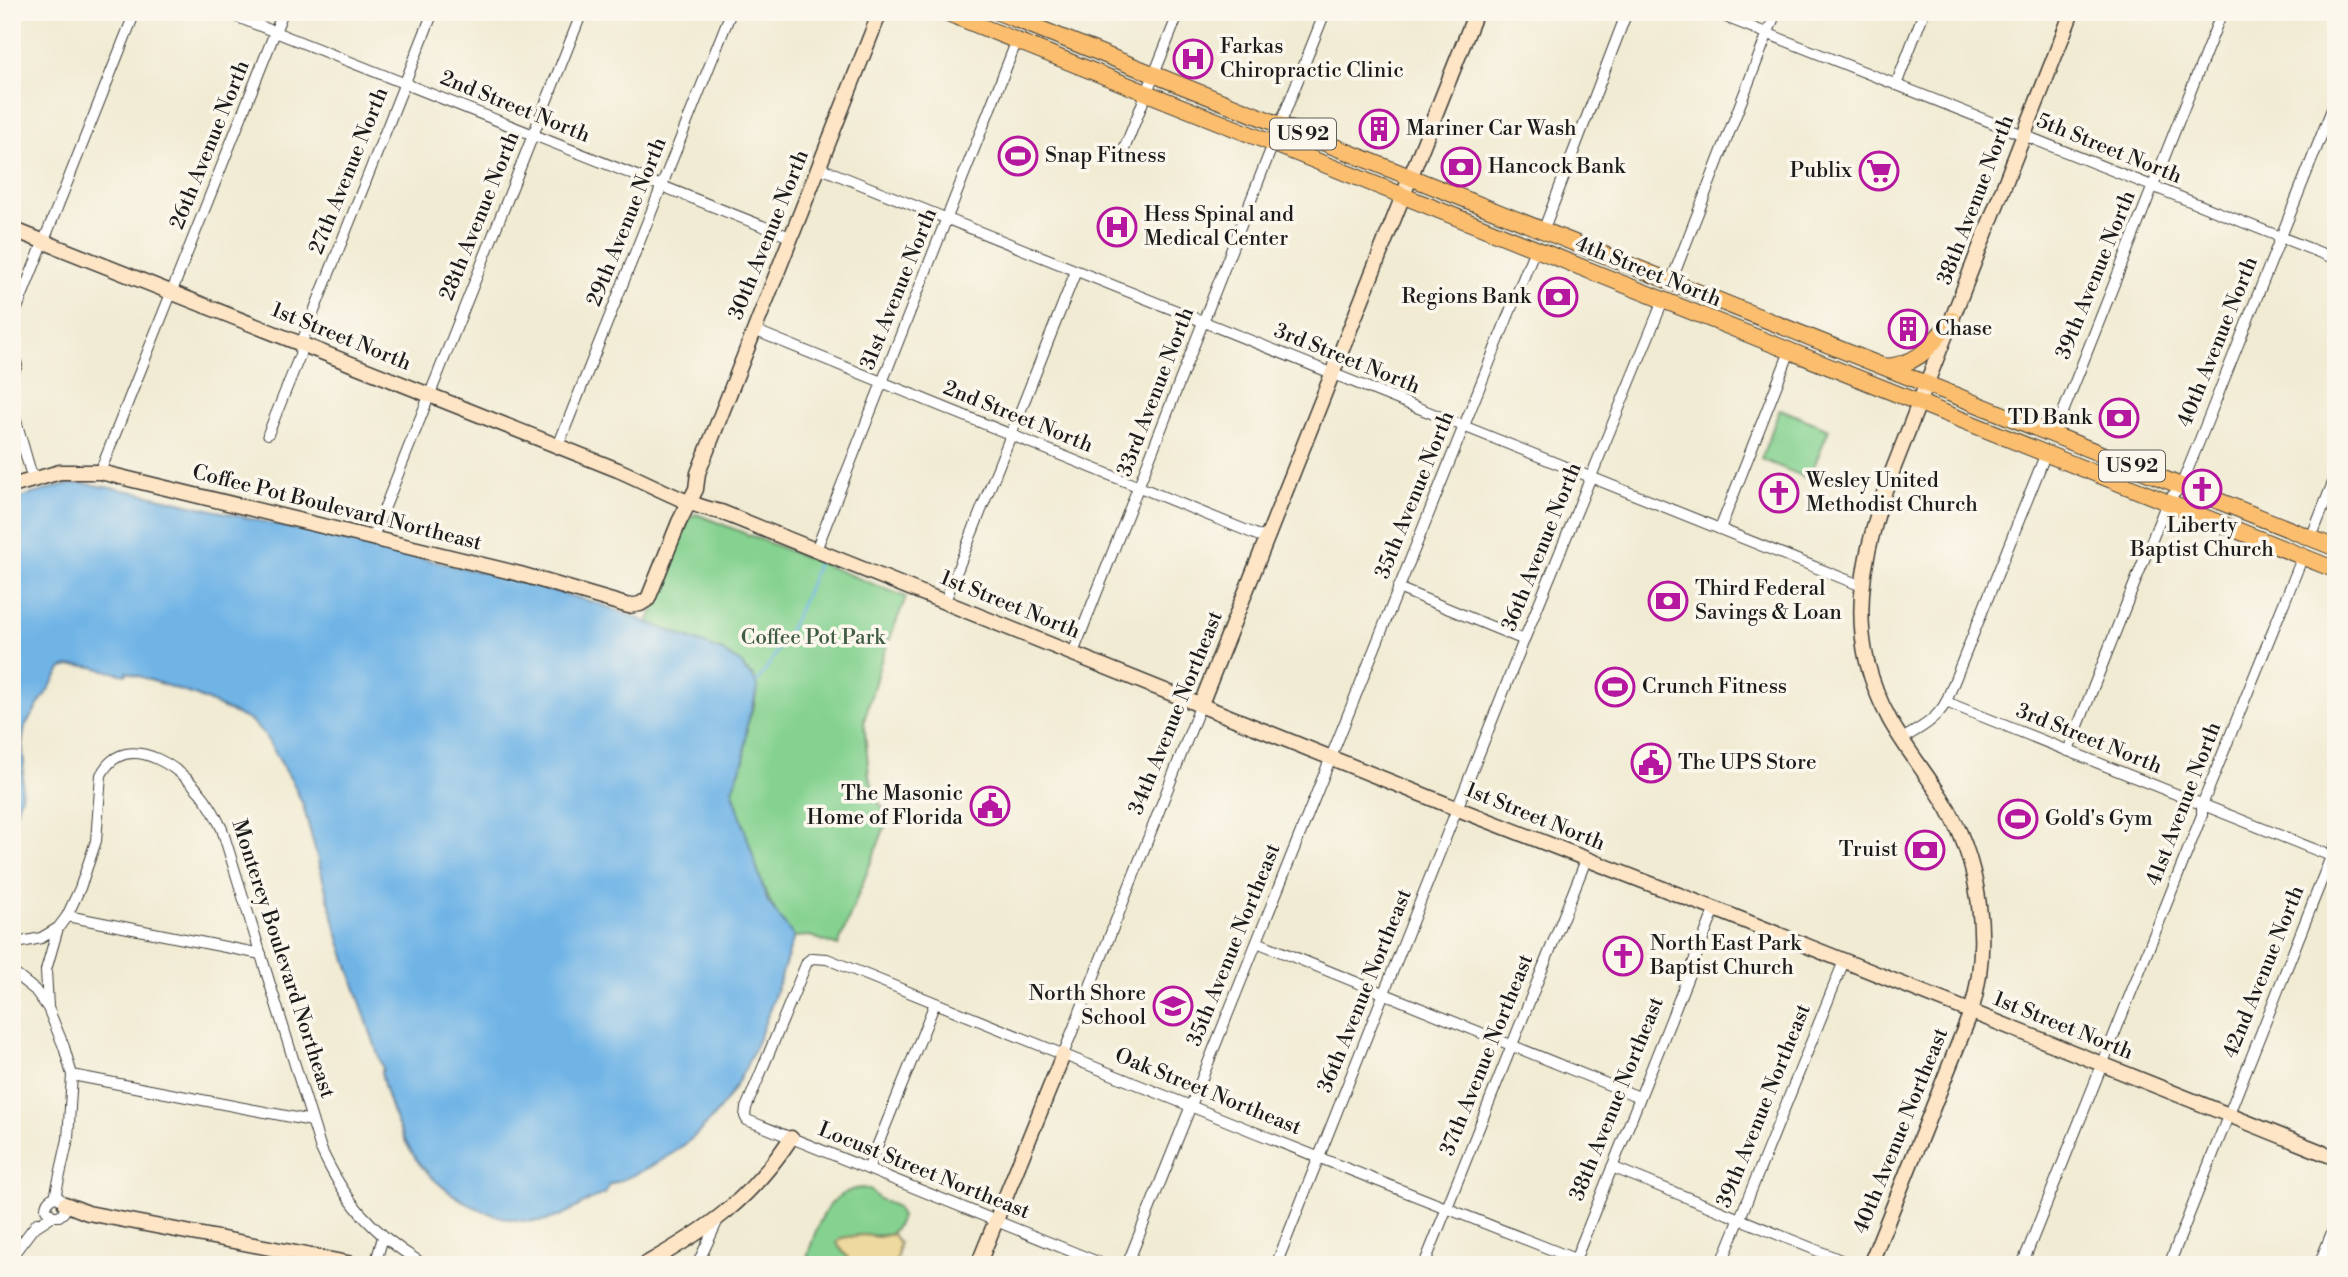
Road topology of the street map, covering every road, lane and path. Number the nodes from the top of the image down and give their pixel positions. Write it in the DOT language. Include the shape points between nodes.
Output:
graph roads {
  1 [pos="135,12"];
  2 [pos="225,12"];
  3 [pos="283,12"];
  4 [pos="433,12"];
  5 [pos="582,12"];
  6 [pos="731,12"];
  7 [pos="880,12"];
  8 [pos="945,12"];
  9 [pos="998,12"];
  10 [pos="1178,12"];
  11 [pos="1325,12"];
  12 [pos="1476,12"];
  13 [pos="1627,12"];
  14 [pos="1713,12"];
  15 [pos="1776,12"];
  16 [pos="1924,12"];
  17 [pos="2072,12"];
  18 [pos="2222,12"];
  19 [pos="1026,18"];
  20 [pos="275,32"];
  21 [pos="1768,34"];
  22 [pos="1017,40"];
  23 [pos="1090,49"];
  24 [pos="1153,74"];
  25 [pos="405,84"];
  26 [pos="1896,85"];
  27 [pos="1145,93"];
  28 [pos="2336,100"];
  29 [pos="1211,120"];
  30 [pos="1280,125"];
  31 [pos="533,135"];
  32 [pos="2024,136"];
  33 [pos="1273,144"];
  34 [pos="1121,157"];
  35 [pos="818,167"];
  36 [pos="1411,177"];
  37 [pos="662,186"];
  38 [pos="2152,187"];
  39 [pos="1403,196"];
  40 [pos="948,219"];
  41 [pos="12,229"];
  42 [pos="1542,231"];
  43 [pos="790,237"];
  44 [pos="2281,237"];
  45 [pos="44,242"];
  46 [pos="1535,249"];
  47 [pos="2336,259"];
  48 [pos="1076,271"];
  49 [pos="1671,282"];
  50 [pos="172,293"];
  51 [pos="1663,301"];
  52 [pos="1952,320"];
  53 [pos="12,321"];
  54 [pos="1716,321"];
  55 [pos="1204,322"];
  56 [pos="754,330"];
  57 [pos="1798,332"];
  58 [pos="301,344"];
  59 [pos="1790,351"];
  60 [pos="12,352"];
  61 [pos="1884,367"];
  62 [pos="1332,373"];
  63 [pos="12,375"];
  64 [pos="883,383"];
  65 [pos="1927,385"];
  66 [pos="430,395"];
  67 [pos="1920,402"];
  68 [pos="12,407"];
  69 [pos="1463,426"];
  70 [pos="268,434"];
  71 [pos="1010,435"];
  72 [pos="2054,435"];
  73 [pos="558,446"];
  74 [pos="2046,453"];
  75 [pos="2124,463"];
  76 [pos="100,472"];
  77 [pos="2336,475"];
  78 [pos="1591,478"];
  79 [pos="33,480"];
  80 [pos="12,486"];
  81 [pos="2180,486"];
  82 [pos="1139,487"];
  83 [pos="688,498"];
  84 [pos="2167,502"];
  85 [pos="1720,529"];
  86 [pos="2243,533"];
  87 [pos="373,537"];
  88 [pos="2311,538"];
  89 [pos="1267,539"];
  90 [pos="2336,548"];
  91 [pos="816,550"];
  92 [pos="2302,556"];
  93 [pos="2336,559"];
  94 [pos="2336,570"];
  95 [pos="1862,586"];
  96 [pos="1398,589"];
  97 [pos="945,601"];
  98 [pos="1524,640"];
  99 [pos="1073,653"];
  100 [pos="1946,702"];
  101 [pos="1202,705"];
  102 [pos="1900,740"];
  103 [pos="2068,751"];
  104 [pos="1331,756"];
  105 [pos="2202,805"];
  106 [pos="1458,809"];
  107 [pos="2336,844"];
  108 [pos="2333,857"];
  109 [pos="1586,860"];
  110 [pos="1715,909"];
  111 [pos="67,916"];
  112 [pos="58,928"];
  113 [pos="1257,942"];
  114 [pos="12,944"];
  115 [pos="261,954"];
  116 [pos="1844,961"];
  117 [pos="12,972"];
  118 [pos="1385,993"];
  119 [pos="935,1003"];
  120 [pos="48,1008"];
  121 [pos="1971,1012"];
  122 [pos="1512,1045"];
  123 [pos="1063,1055"];
  124 [pos="2103,1065"];
  125 [pos="72,1075"];
  126 [pos="1639,1097"];
  127 [pos="749,1100"];
  128 [pos="1191,1105"];
  129 [pos="2227,1114"];
  130 [pos="313,1121"];
  131 [pos="791,1138"];
  132 [pos="1319,1156"];
  133 [pos="2336,1158"];
  134 [pos="1612,1167"];
  135 [pos="868,1169"];
  136 [pos="58,1208"];
  137 [pos="1447,1209"];
  138 [pos="1740,1218"];
  139 [pos="718,1220"];
  140 [pos="996,1221"];
  141 [pos="2336,1222"];
  142 [pos="35,1227"];
  143 [pos="383,1237"];
  144 [pos="12,1256"];
  145 [pos="420,1262"];
  146 [pos="1574,1262"];
  147 [pos="358,1265"];
  148 [pos="375,1265"];
  149 [pos="644,1265"];
  150 [pos="697,1265"];
  151 [pos="978,1265"];
  152 [pos="1105,1265"];
  153 [pos="1127,1265"];
  154 [pos="1276,1265"];
  155 [pos="1424,1265"];
  156 [pos="1721,1265"];
  157 [pos="1853,1265"];
  158 [pos="1870,1265"];
  159 [pos="2022,1265"];
  160 [pos="2169,1265"];
  161 [pos="2319,1265"];
  1 -- 45 [label="street"];
  2 -- 20 [label="street, 2nd Street North"];
  3 -- 20 [label="street, 26th Avenue North"];
  4 -- 25 [label="street, 27th Avenue North"];
  5 -- 31 [label="street, 28th Avenue North"];
  6 -- 37 [label="street, 29th Avenue North"];
  7 -- 35 [label="street, 30th Avenue North"];
  8 -- 22 [label="main road, 4th Street North / US 92"];
  9 -- 19 [label="main road, 4th Street North / US 92"];
  10 -- 24 [label="street"];
  11 -- 30 [label="street"];
  12 -- 36 [label="street, 34th Avenue Northeast"];
  13 -- 42 [label="street"];
  14 -- 21 [label="street, 5th Street North"];
  15 -- 21 [label="street"];
  16 -- 26 [label="street"];
  17 -- 32 [label="street, 38th Avenue North"];
  18 -- 38 [label="street, 39th Avenue North"];
  19 -- 23 [label="main road, 4th Street North / US 92"];
  20 -- 25 [label="street, 2nd Street North"];
  20 -- 50 [label="street, 26th Avenue North"];
  21 -- 26 [label="street, 5th Street North"];
  21 -- 49 [label="street"];
  22 -- 23 [label="main road" via="1030,36 1074,53"];
  22 -- 27 [label="main road, 4th Street North / US 92"];
  22 -- 40 [label="street, 31st Avenue North"];
  23 -- 24 [label="main road, 4th Street North / US 92"];
  24 -- 27 [label="street"];
  24 -- 30 [label="main road, 4th Street North / US 92"];
  25 -- 31 [label="street, 2nd Street North"];
  25 -- 58 [label="street, 27th Avenue North"];
  26 -- 32 [label="street, 5th Street North"];
  27 -- 29 [label="main road, 4th Street North / US 92"];
  27 -- 34 [label="street"];
  28 -- 44 [label="street, 40th Avenue North"];
  29 -- 30 [label="main road" via="1229,116 1269,131"];
  29 -- 33 [label="main road, 4th Street North / US 92"];
  30 -- 36 [label="main road, 4th Street North / US 92"];
  31 -- 37 [label="street, 2nd Street North"];
  31 -- 66 [label="street, 28th Avenue North"];
  32 -- 38 [label="street, 5th Street North"];
  32 -- 52 [label="street, 38th Avenue North"];
  33 -- 39 [label="main road, 4th Street North / US 92"];
  33 -- 55 [label="street, 33rd Avenue North"];
  35 -- 40 [label="street, 3rd Street North"];
  35 -- 43 [label="street, 30th Avenue North"];
  36 -- 39 [label="street, 34th Avenue Northeast"];
  36 -- 42 [label="main road, 4th Street North / US 92"];
  37 -- 43 [label="street, 2nd Street North"];
  37 -- 73 [label="street, 29th Avenue North"];
  38 -- 44 [label="street, 5th Street North"];
  38 -- 72 [label="street, 39th Avenue North"];
  39 -- 46 [label="main road, 4th Street North / US 92"];
  39 -- 62 [label="street, 34th Avenue Northeast"];
  40 -- 48 [label="street, 3rd Street North"];
  40 -- 64 [label="street, 31st Avenue North"];
  41 -- 45 [label="street, 1st Street North"];
  42 -- 49 [label="main road, 4th Street North / US 92"];
  43 -- 56 [label="street, 30th Avenue North"];
  44 -- 47 [label="street, 5th Street North"];
  44 -- 81 [label="street, 40th Avenue North"];
  45 -- 50 [label="street, 1st Street North"];
  45 -- 53 [label="street"];
  46 -- 49 [label="main road" via="1547,244 1646,282"];
  46 -- 51 [label="main road, 4th Street North / US 92"];
  46 -- 69 [label="street, 35th Avenue North"];
  48 -- 55 [label="street, 3rd Street North"];
  48 -- 71 [label="street"];
  49 -- 57 [label="main road, 4th Street North / US 92"];
  50 -- 58 [label="street, 1st Street North"];
  50 -- 76 [label="street, 26th Avenue North"];
  51 -- 54 [label="main road, 4th Street North / US 92"];
  51 -- 78 [label="street, 36th Avenue North"];
  52 -- 61 [label="main road" via="1913,362"];
  52 -- 65 [label="street, 38th Avenue North"];
  54 -- 57 [label="main road" via="1727,317 1787,340"];
  54 -- 59 [label="main road, 4th Street North / US 92"];
  55 -- 62 [label="street, 3rd Street North"];
  55 -- 82 [label="street, 33rd Avenue North"];
  56 -- 64 [label="street, 2nd Street North"];
  56 -- 83 [label="street, 30th Avenue North"];
  57 -- 61 [label="main road, 4th Street North / US 92"];
  58 -- 66 [label="street, 1st Street North"];
  58 -- 70 [label="street, 27th Avenue North"];
  59 -- 67 [label="main road, 4th Street North / US 92"];
  59 -- 85 [label="street"];
  60 -- 63 [label="street" via="17,365"];
  61 -- 65 [label="main road, 4th Street North / US 92"];
  62 -- 69 [label="street, 3rd Street North"];
  62 -- 89 [label="street, 34th Avenue Northeast"];
  64 -- 71 [label="street, 2nd Street North"];
  64 -- 91 [label="street, 31st Avenue North"];
  65 -- 67 [label="street, 38th Avenue North"];
  65 -- 72 [label="main road, 4th Street North / US 92"];
  66 -- 73 [label="street, 1st Street North"];
  66 -- 87 [label="street, 28th Avenue North"];
  67 -- 74 [label="main road, 4th Street North / US 92"];
  67 -- 95 [label="street" via="1872,528"];
  68 -- 79 [label="street"];
  69 -- 78 [label="street, 3rd Street North"];
  69 -- 96 [label="street, 35th Avenue North"];
  71 -- 82 [label="street, 2nd Street North"];
  71 -- 97 [label="street"];
  72 -- 75 [label="main road, 4th Street North / US 92"];
  73 -- 83 [label="street, 1st Street North"];
  74 -- 75 [label="main road" via="2056,449 2106,465"];
  74 -- 84 [label="main road, 4th Street North / US 92"];
  74 -- 100 [label="street"];
  75 -- 81 [label="main road, 4th Street North / US 92"];
  76 -- 79 [label="street, Coffee Pot Boulevard Northeast" via="60,472"];
  76 -- 87 [label="street, Coffee Pot Boulevard Northeast"];
  77 -- 88 [label="street"];
  78 -- 85 [label="street, 3rd Street North"];
  78 -- 98 [label="street, 36th Avenue North"];
  79 -- 80 [label="street, Coffee Pot Boulevard Northeast"];
  81 -- 84 [label="street, 40th Avenue North"];
  81 -- 88 [label="main road, 4th Street North / US 92"];
  82 -- 89 [label="street, 2nd Street North"];
  82 -- 99 [label="street, 33rd Avenue North"];
  83 -- 87 [label="street, Coffee Pot Boulevard Northeast" via="680,508 679,522 648,599 629,606"];
  83 -- 91 [label="street, 1st Street North"];
  84 -- 86 [label="main road, 4th Street North / US 92"];
  84 -- 103 [label="street, 40th Avenue North"];
  85 -- 95 [label="street, 3rd Street North"];
  86 -- 88 [label="main road" via="2263,531 2294,543"];
  86 -- 92 [label="main road, 4th Street North / US 92"];
  88 -- 90 [label="main road, 4th Street North / US 92"];
  89 -- 101 [label="street, 34th Avenue Northeast"];
  91 -- 97 [label="street, 1st Street North"];
  92 -- 93 [label="main road" via="2315,551"];
  92 -- 94 [label="main road, 4th Street North / US 92"];
  92 -- 105 [label="street, 41st Avenue North"];
  95 -- 102 [label="street" via="1867,661"];
  96 -- 98 [label="street"];
  96 -- 104 [label="street, 35th Avenue North"];
  97 -- 99 [label="street, 1st Street North"];
  98 -- 106 [label="street, 36th Avenue North"];
  99 -- 101 [label="street, 1st Street North"];
  100 -- 102 [label="street" via="1928,723"];
  100 -- 103 [label="street, 3rd Street North"];
  101 -- 104 [label="street, 1st Street North"];
  101 -- 123 [label="street, 34th Avenue Northeast"];
  102 -- 121 [label="street" via="1941,798 1972,864 1980,926 1979,974"];
  103 -- 105 [label="street, 3rd Street North"];
  104 -- 106 [label="street, 1st Street North"];
  104 -- 113 [label="street, 35th Avenue Northeast"];
  105 -- 108 [label="street, 3rd Street North"];
  105 -- 124 [label="street, 41st Avenue North" via="2202,815"];
  106 -- 109 [label="street, 1st Street North"];
  106 -- 118 [label="street, 36th Avenue Northeast"];
  107 -- 108 [label="street, 42nd Avenue North"];
  108 -- 129 [label="street, 42nd Avenue North"];
  109 -- 110 [label="street, 1st Street North"];
  109 -- 122 [label="street, 37th Avenue Northeast"];
  110 -- 116 [label="street, 1st Street North"];
  110 -- 126 [label="street, 38th Avenue Northeast"];
  111 -- 112 [label="street, Monterey Boulevard Northeast"];
  111 -- 115 [label="street"];
  111 -- 115 [label="street, Monterey Boulevard Northeast" via="96,841 105,766 122,753 141,753 169,766 209,804 222,829"];
  112 -- 114 [label="street"];
  112 -- 120 [label="street, Monterey Boulevard Northeast" via="46,970"];
  113 -- 118 [label="street"];
  113 -- 128 [label="street, 35th Avenue Northeast"];
  115 -- 130 [label="street, Monterey Boulevard Northeast"];
  116 -- 121 [label="street, 1st Street North"];
  116 -- 138 [label="street, 39th Avenue Northeast"];
  117 -- 120 [label="street, Monterey Boulevard Northeast" via="35,990"];
  118 -- 122 [label="street"];
  118 -- 132 [label="street, 36th Avenue Northeast"];
  119 -- 123 [label="street, Oak Street Northeast"];
  119 -- 127 [label="street, Oak Street Northeast" via="827,959 812,958"];
  119 -- 135 [label="street"];
  120 -- 125 [label="street, Monterey Boulevard Northeast"];
  121 -- 124 [label="street, 1st Street North"];
  121 -- 158 [label="street, 40th Avenue Northeast"];
  122 -- 126 [label="street"];
  122 -- 137 [label="street, 37th Avenue Northeast"];
  123 -- 128 [label="street, Oak Street Northeast"];
  123 -- 140 [label="street, 34th Avenue Northeast"];
  124 -- 129 [label="street, 1st Street North"];
  124 -- 159 [label="street, 41st Avenue North"];
  125 -- 130 [label="street"];
  125 -- 136 [label="street, Monterey Boulevard Northeast"];
  126 -- 134 [label="street, 38th Avenue Northeast"];
  127 -- 131 [label="street, Locust Street Northeast" via="747,1120"];
  128 -- 132 [label="street, Oak Street Northeast"];
  128 -- 153 [label="street, 35th Avenue Northeast"];
  129 -- 133 [label="street, 1st Street North"];
  129 -- 160 [label="street, 42nd Avenue North"];
  130 -- 143 [label="street, Monterey Boulevard Northeast" via="337,1182"];
  131 -- 135 [label="street, Locust Street Northeast"];
  131 -- 139 [label="street" via="747,1195"];
  132 -- 137 [label="street, Oak Street Northeast"];
  132 -- 154 [label="street, 36th Avenue Northeast"];
  134 -- 138 [label="street"];
  134 -- 146 [label="street, 38th Avenue Northeast"];
  135 -- 140 [label="street, Locust Street Northeast"];
  136 -- 142 [label="street"];
  136 -- 142 [label="street" via="49,1200"];
  136 -- 147 [label="street"];
  137 -- 146 [label="street, Oak Street Northeast"];
  137 -- 155 [label="street, 37th Avenue Northeast"];
  138 -- 156 [label="street, 39th Avenue Northeast"];
  138 -- 157 [label="street"];
  139 -- 149 [label="street"];
  139 -- 150 [label="street"];
  140 -- 151 [label="street, 34th Avenue Northeast"];
  140 -- 152 [label="street, Locust Street Northeast"];
  141 -- 161 [label="street"];
  142 -- 144 [label="street"];
  143 -- 145 [label="street, Monterey Boulevard Northeast"];
  143 -- 148 [label="street"];
}
